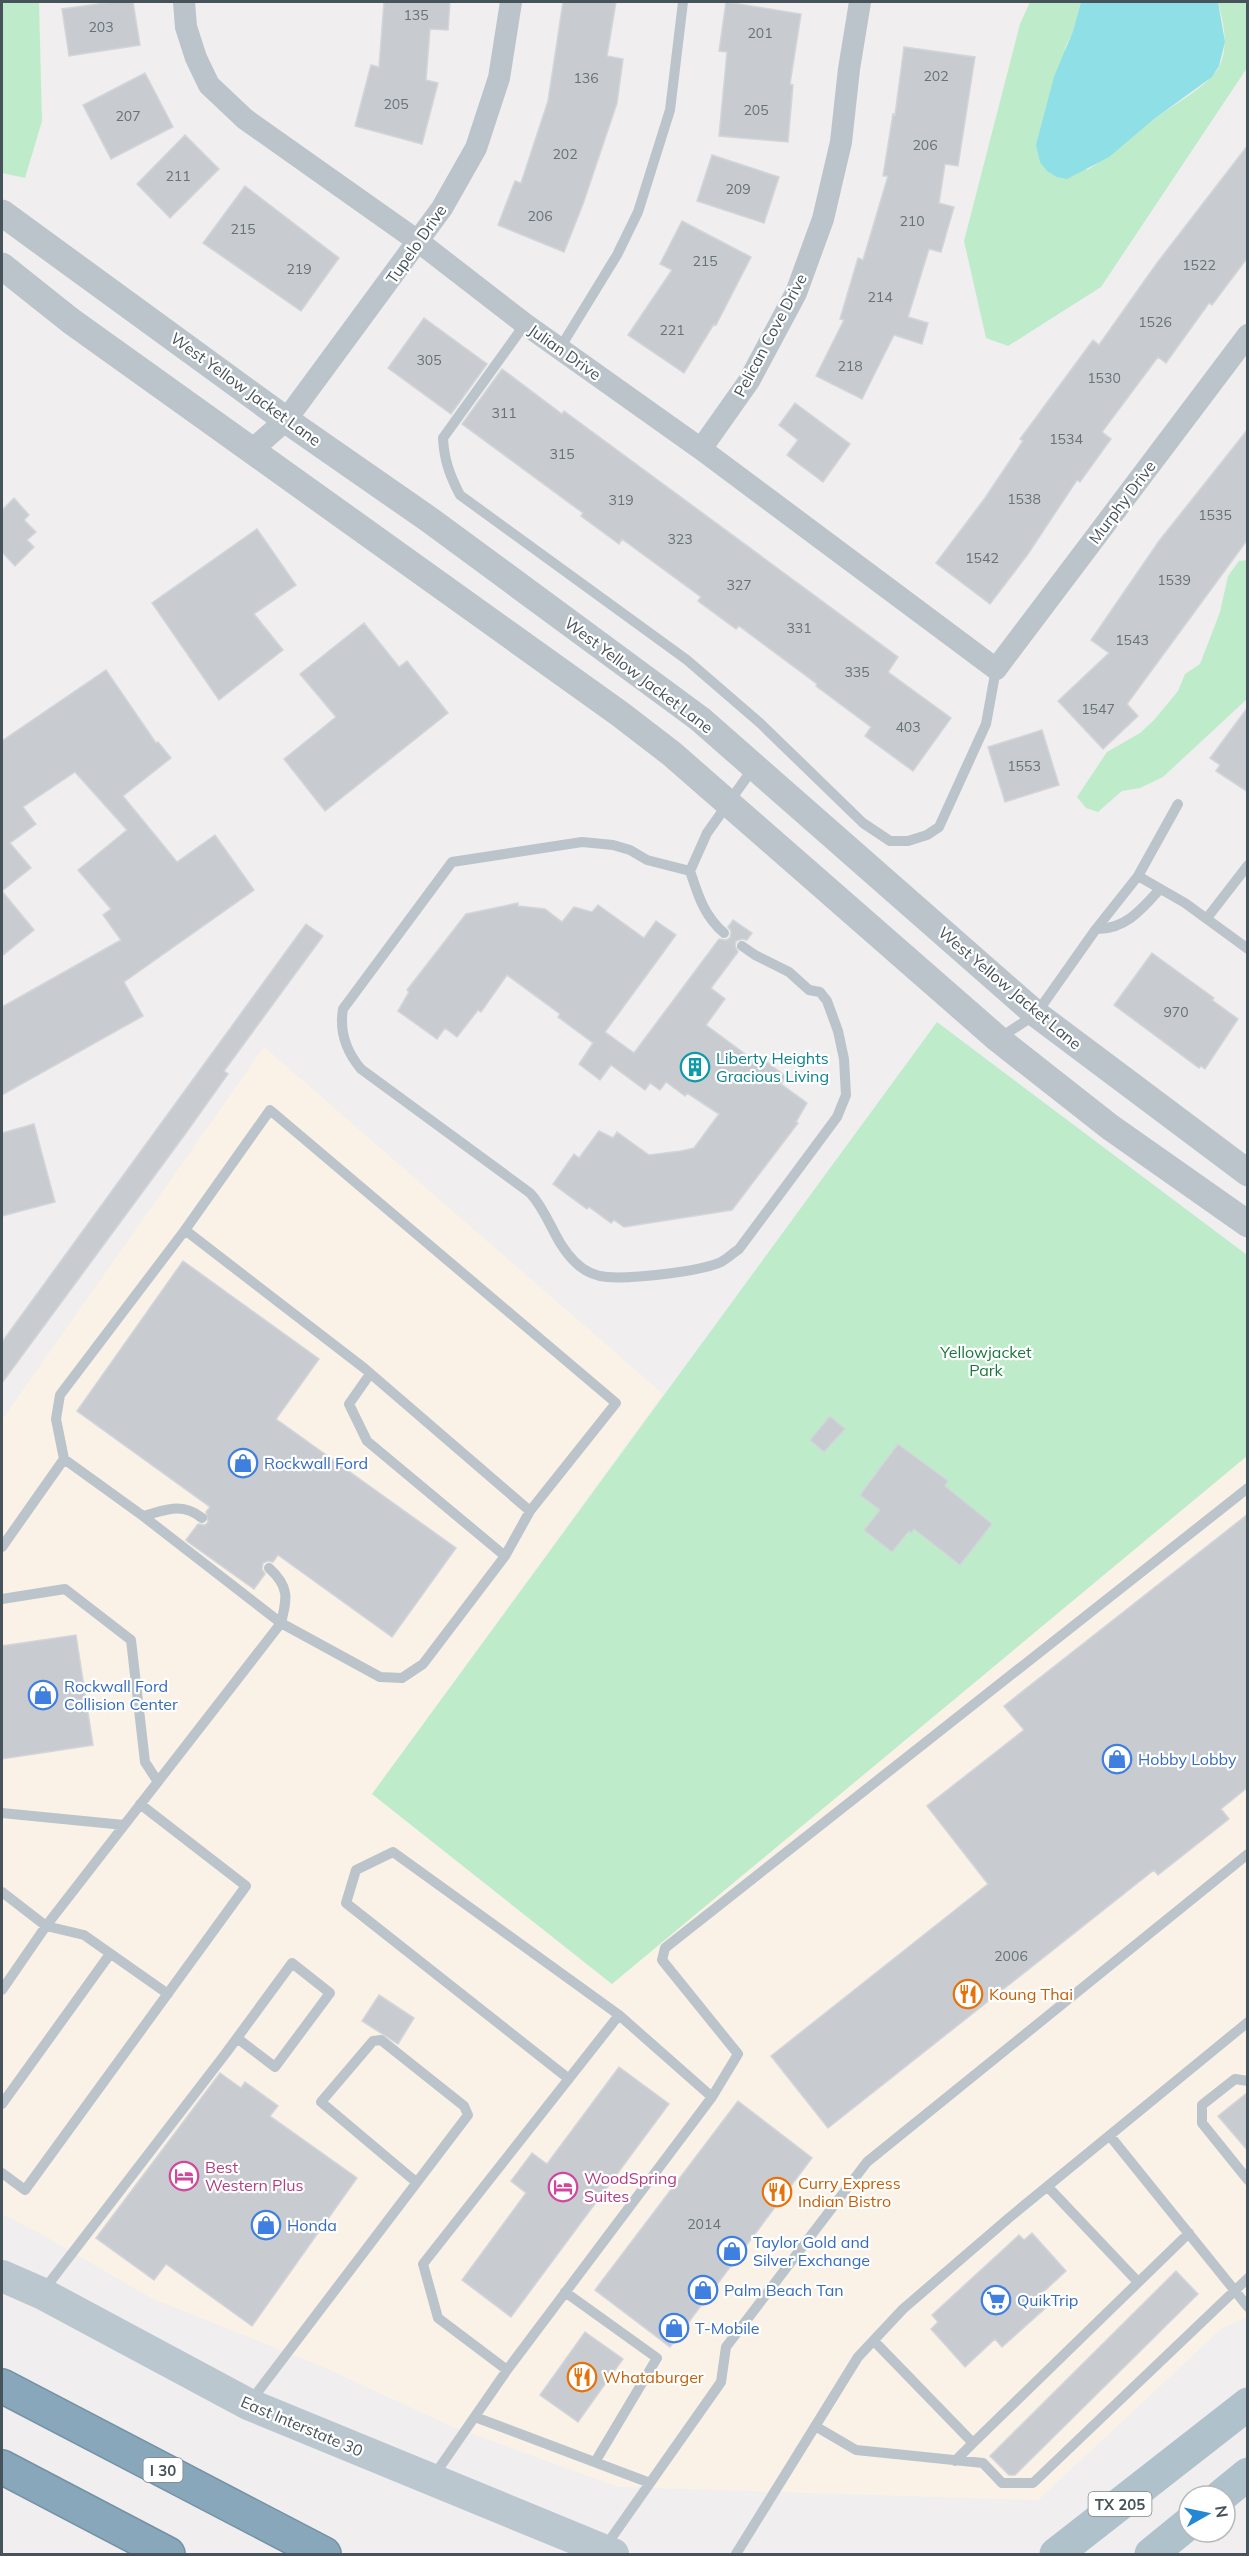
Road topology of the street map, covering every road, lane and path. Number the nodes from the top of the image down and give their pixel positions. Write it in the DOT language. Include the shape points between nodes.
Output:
graph roads {
  1 [pos="184,2"];
  2 [pos="511,2"];
  3 [pos="684,2"];
  4 [pos="860,2"];
  5 [pos="2,213"];
  6 [pos="419,242"];
  7 [pos="2,266"];
  8 [pos="525,324"];
  9 [pos="1248,335"];
  10 [pos="560,348"];
  11 [pos="286,420"];
  12 [pos="701,449"];
  13 [pos="252,450"];
  14 [pos="996,669"];
  15 [pos="754,766"];
  16 [pos="728,803"];
  17 [pos="1178,804"];
  18 [pos="1248,865"];
  19 [pos="690,872"];
  20 [pos="1138,876"];
  21 [pos="1160,889"];
  22 [pos="1207,918"];
  23 [pos="1096,929"];
  24 [pos="724,933"];
  25 [pos="742,946"];
  26 [pos="1248,949"];
  27 [pos="1036,1014"];
  28 [pos="998,1039"];
  29 [pos="1248,1173"];
  30 [pos="1248,1224"];
  31 [pos="185,1230"];
  32 [pos="370,1374"];
  33 [pos="64,1459"];
  34 [pos="1248,1488"];
  35 [pos="530,1510"];
  36 [pos="143,1516"];
  37 [pos="202,1518"];
  38 [pos="2,1546"];
  39 [pos="505,1556"];
  40 [pos="269,1568"];
  41 [pos="2,1599"];
  42 [pos="280,1623"];
  43 [pos="158,1782"];
  44 [pos="140,1804"];
  45 [pos="2,1813"];
  46 [pos="124,1825"];
  47 [pos="1248,1854"];
  48 [pos="2,1892"];
  49 [pos="46,1926"];
  50 [pos="110,1954"];
  51 [pos="2,1990"];
  52 [pos="168,1994"];
  53 [pos="620,2015"];
  54 [pos="1248,2022"];
  55 [pos="237,2038"];
  56 [pos="569,2079"];
  57 [pos="1248,2081"];
  58 [pos="712,2097"];
  59 [pos="2,2104"];
  60 [pos="1110,2136"];
  61 [pos="2,2173"];
  62 [pos="1248,2180"];
  63 [pos="416,2182"];
  64 [pos="1048,2187"];
  65 [pos="1189,2233"];
  66 [pos="2,2276"];
  67 [pos="1248,2278"];
  68 [pos="1138,2282"];
  69 [pos="1234,2290"];
  70 [pos="565,2292"];
  71 [pos="41,2294"];
  72 [pos="1248,2307"];
  73 [pos="874,2341"];
  74 [pos="507,2370"];
  75 [pos="2,2386"];
  76 [pos="248,2404"];
  77 [pos="1248,2404"];
  78 [pos="475,2417"];
  79 [pos="815,2426"];
  80 [pos="973,2443"];
  81 [pos="955,2461"];
  82 [pos="595,2462"];
  83 [pos="2,2467"];
  84 [pos="1248,2474"];
  85 [pos="432,2480"];
  86 [pos="650,2483"];
  87 [pos="1236,2484"];
  88 [pos="1177,2533"];
  89 [pos="608,2552"];
  90 [pos="168,2554"];
  91 [pos="324,2554"];
  92 [pos="736,2554"];
  93 [pos="1056,2554"];
  94 [pos="1151,2554"];
  1 -- 6 [label="street, Julian Drive" via="195,58 209,85 244,119"];
  2 -- 6 [label="street, Tupelo Drive" via="499,78 476,148"];
  3 -- 10 [label="lane" via="670,110 639,212"];
  4 -- 12 [label="street, Pelican Cove Drive" via="841,142 823,219 796,293 755,371"];
  5 -- 11 [label="street, West Yellow Jacket Lane"];
  6 -- 8 [label="street, Julian Drive"];
  6 -- 11 [label="street, Tupelo Drive"];
  7 -- 13 [label="street" via="71,321"];
  8 -- 10 [label="street, Julian Drive"];
  8 -- 14 [label="lane" via="443,438 449,475 460,495 687,660 760,723 863,823 890,841 918,838 939,826 986,724"];
  9 -- 14 [label="street, Murphy Drive"];
  10 -- 12 [label="street, Julian Drive"];
  11 -- 13 [label="street, Tupelo Drive"];
  11 -- 15 [label="street, West Yellow Jacket Lane" via="640,674"];
  12 -- 14 [label="street, Julian Drive"];
  13 -- 16 [label="street" via="620,714"];
  15 -- 16 [label="lane"];
  15 -- 27 [label="street, West Yellow Jacket Lane"];
  16 -- 19 [label="lane" via="708,833"];
  16 -- 28 [label="street"];
  17 -- 20 [label="lane"];
  18 -- 22 [label="lane"];
  19 -- 24 [label="lane" via="700,902"];
  19 -- 25 [label="lane" via="613,845 582,842 452,862 343,1009 341,1021 351,1056 361,1069 530,1193 540,1204 563,1249 586,1272 607,1277 646,1275 720,1262 739,1249 837,1118 846,1095 844,1059 827,1001 789,972"];
  20 -- 21 [label="lane"];
  20 -- 23 [label="lane"];
  21 -- 22 [label="lane"];
  21 -- 23 [label="lane" via="1121,925"];
  22 -- 26 [label="lane"];
  23 -- 27 [label="lane"];
  27 -- 28 [label="lane"];
  27 -- 29 [label="street, West Yellow Jacket Lane"];
  28 -- 30 [label="street" via="1110,1127"];
  31 -- 32 [label="lane"];
  31 -- 33 [label="lane" via="60,1395 56,1419"];
  31 -- 35 [label="lane" via="270,1110 616,1403"];
  32 -- 35 [label="lane"];
  32 -- 39 [label="lane" via="349,1404 367,1441"];
  33 -- 36 [label="lane"];
  33 -- 38 [label="lane"];
  34 -- 58 [label="lane" via="665,1948 662,1960 738,2054"];
  35 -- 39 [label="lane"];
  36 -- 37 [label="lane" via="179,1507"];
  36 -- 42 [label="lane"];
  39 -- 42 [label="lane" via="423,1664 402,1678 380,1677"];
  40 -- 42 [label="lane" via="283,1580 286,1600"];
  41 -- 43 [label="lane" via="64,1589 131,1640 145,1762"];
  42 -- 43 [label="lane"];
  43 -- 44 [label="lane"];
  44 -- 46 [label="lane"];
  44 -- 52 [label="lane" via="246,1886"];
  45 -- 46 [label="lane"];
  46 -- 49 [label="lane"];
  47 -- 86 [label="lane" via="867,2162 726,2347 721,2382"];
  48 -- 49 [label="lane"];
  49 -- 50 [label="lane" via="84,1935"];
  49 -- 51 [label="lane"];
  50 -- 52 [label="lane"];
  50 -- 59 [label="lane"];
  52 -- 61 [label="lane" via="25,2190"];
  53 -- 56 [label="lane"];
  53 -- 56 [label="lane" via="393,1852 356,1870 345,1903"];
  53 -- 58 [label="lane"];
  54 -- 60 [label="lane"];
  55 -- 55 [label="lane" via="292,1964 330,1993 275,2067"];
  55 -- 71 [label="lane"];
  56 -- 74 [label="lane" via="423,2264 438,2318"];
  57 -- 62 [label="lane" via="1235,2079 1202,2105 1202,2124"];
  58 -- 70 [label="lane"];
  60 -- 64 [label="lane"];
  60 -- 65 [label="lane"];
  63 -- 63 [label="lane" via="468,2115 464,2106 381,2040 373,2041 321,2102"];
  63 -- 76 [label="lane"];
  64 -- 68 [label="lane"];
  64 -- 73 [label="lane" via="903,2309"];
  65 -- 68 [label="lane"];
  65 -- 69 [label="lane"];
  66 -- 71 [label="main road, East Interstate 30"];
  67 -- 69 [label="lane"];
  68 -- 80 [label="lane"];
  69 -- 72 [label="lane"];
  69 -- 81 [label="lane" via="1033,2483 1002,2483 983,2463"];
  70 -- 74 [label="lane"];
  70 -- 82 [label="lane" via="657,2358"];
  71 -- 76 [label="main road, East Interstate 30"];
  73 -- 79 [label="lane" via="858,2357"];
  73 -- 80 [label="lane"];
  74 -- 78 [label="lane"];
  75 -- 91 [label="highway, I 30"];
  76 -- 85 [label="main road, East Interstate 30"];
  77 -- 93 [label="main road, TX 205"];
  78 -- 82 [label="lane"];
  78 -- 85 [label="lane"];
  79 -- 81 [label="lane" via="856,2450"];
  79 -- 92 [label="lane"];
  80 -- 81 [label="lane"];
  82 -- 86 [label="lane"];
  83 -- 90 [label="highway"];
  84 -- 87 [label="main road"];
  85 -- 89 [label="main road, East Interstate 30"];
  86 -- 89 [label="lane"];
  88 -- 94 [label="main road"];
}
